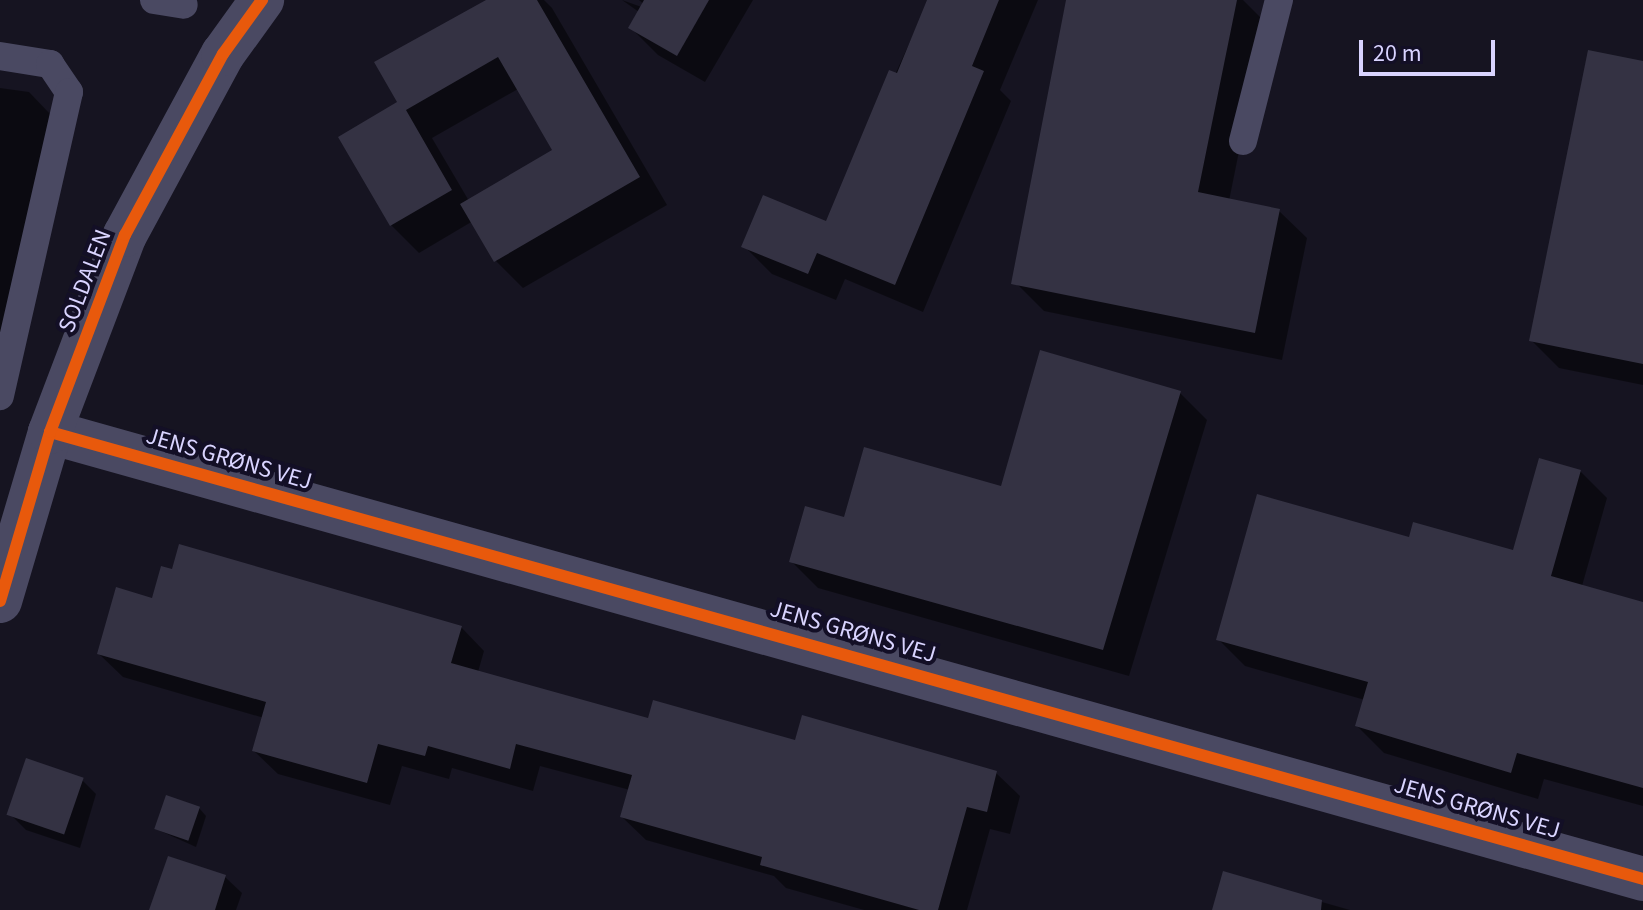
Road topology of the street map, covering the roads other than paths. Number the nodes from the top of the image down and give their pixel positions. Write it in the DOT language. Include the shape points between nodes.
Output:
graph roads {
  1 [pos="154,0"];
  2 [pos="262,0"];
  3 [pos="1279,0"];
  4 [pos="184,5"];
  5 [pos="0,56"];
  6 [pos="1243,141"];
  7 [pos="0,396"];
  8 [pos="50,432"];
  9 [pos="11,522"];
  10 [pos="0,601"];
  11 [pos="1643,879"];
  1 -- 4 [label="lane"];
  2 -- 8 [label="street, SOLDALEN" via="223,54 125,235"];
  3 -- 6 [label="lane"];
  5 -- 7 [label="lane" via="50,64 69,92"];
  8 -- 9 [label="street, SOLDALEN"];
  8 -- 11 [label="street, JENS GRØNS VEJ"];
  9 -- 10 [label="street, SOLDALEN"];
}
